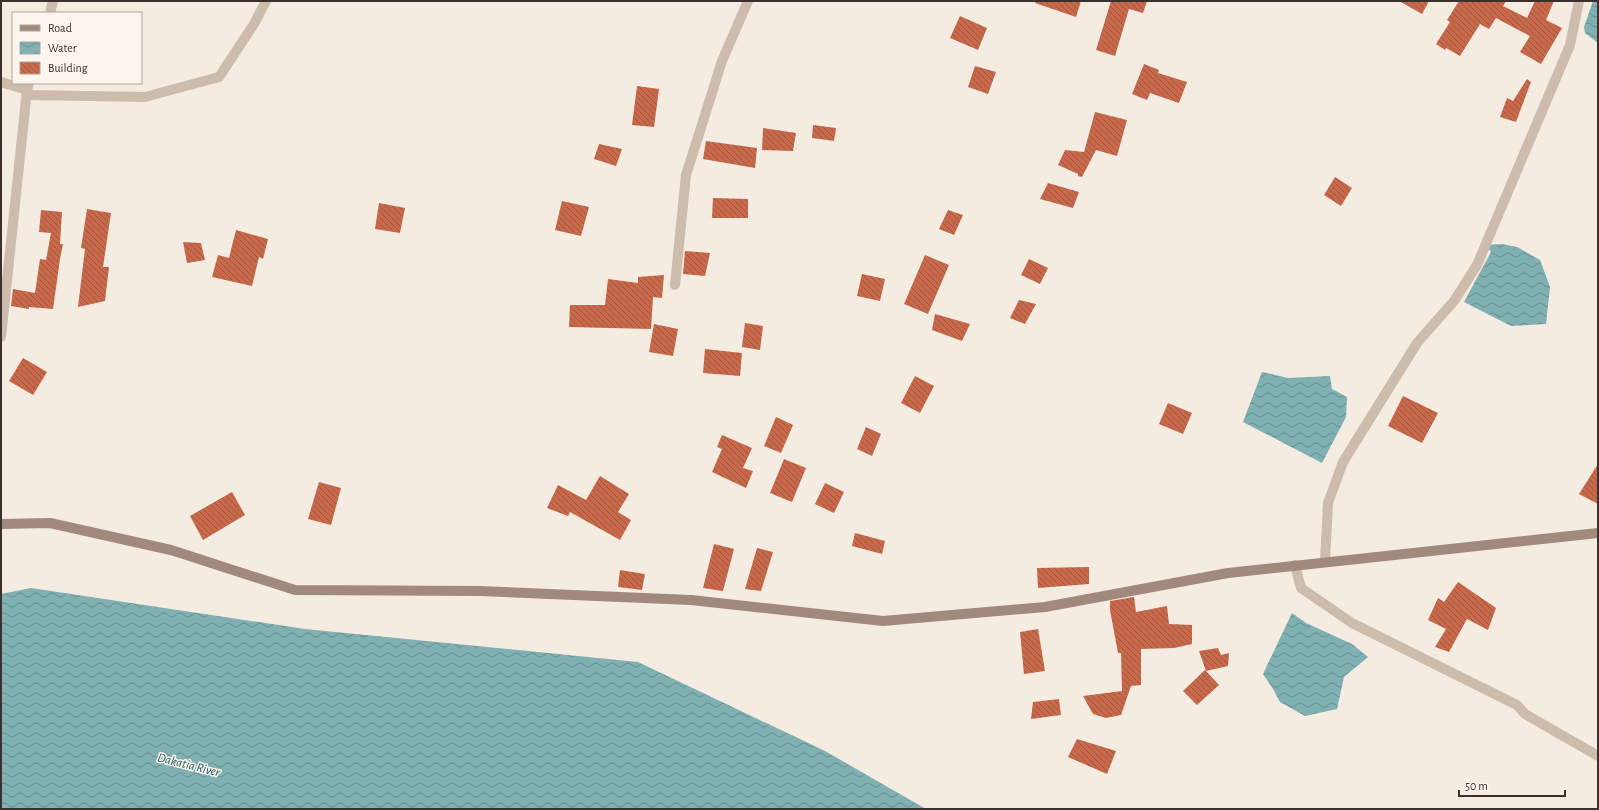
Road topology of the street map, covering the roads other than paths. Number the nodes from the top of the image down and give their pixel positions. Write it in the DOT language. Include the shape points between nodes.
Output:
graph roads {
  1 [pos="53,1"];
  2 [pos="266,1"];
  3 [pos="748,1"];
  4 [pos="1579,1"];
  5 [pos="50,12"];
  6 [pos="1,82"];
  7 [pos="28,89"];
  8 [pos="675,285"];
  9 [pos="1,337"];
  10 [pos="1,524"];
  11 [pos="1598,533"];
  12 [pos="1326,562"];
  13 [pos="1295,565"];
  14 [pos="1598,756"];
  1 -- 5 [label="street"];
  2 -- 7 [label="street" via="220,77 145,97"];
  3 -- 8 [label="street" via="722,61 686,175"];
  4 -- 12 [label="street" via="1570,45 1477,265 1454,301 1417,343 1343,462 1328,503"];
  6 -- 7 [label="street"];
  7 -- 9 [label="street"];
  10 -- 13 [label="main road" via="50,523 171,550 295,590 480,591 691,600 883,621 1045,607 1228,573"];
  11 -- 12 [label="main road"];
  12 -- 13 [label="main road"];
  13 -- 14 [label="street" via="1302,588 1352,623 1517,705 1525,714"];
}
